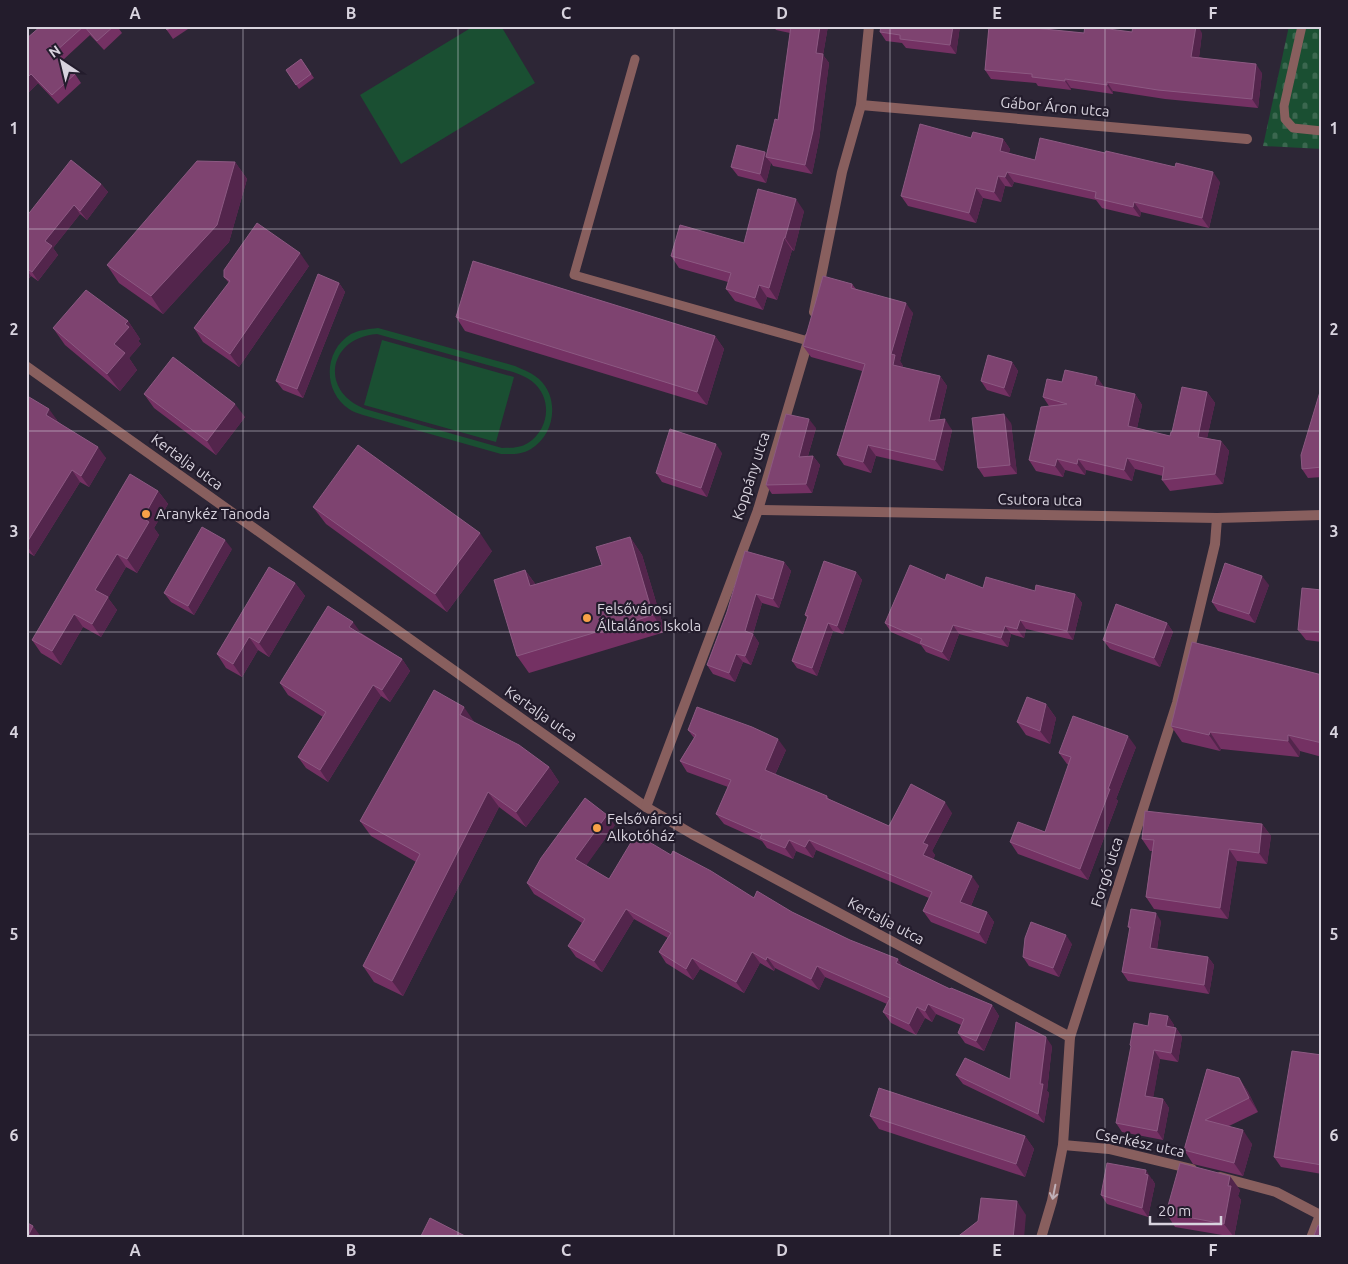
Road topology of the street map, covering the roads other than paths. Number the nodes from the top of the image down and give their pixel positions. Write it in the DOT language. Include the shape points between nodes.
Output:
graph roads {
  1 [pos="870,26"];
  2 [pos="1302,26"];
  3 [pos="635,60"];
  4 [pos="861,105"];
  5 [pos="1322,130"];
  6 [pos="1247,139"];
  7 [pos="810,332"];
  8 [pos="26,366"];
  9 [pos="758,510"];
  10 [pos="1322,514"];
  11 [pos="1217,518"];
  12 [pos="646,807"];
  13 [pos="1070,1037"];
  14 [pos="1063,1145"];
  15 [pos="1321,1215"];
  16 [pos="1042,1238"];
  17 [pos="1311,1238"];
  1 -- 4 [label="street, Koppány utca"];
  2 -- 5 [label="lane" via="1284,106 1285,119 1293,128"];
  3 -- 7 [label="lane" via="574,275"];
  4 -- 6 [label="street, Gábor Áron utca"];
  4 -- 7 [label="street, Koppány utca" via="842,172"];
  7 -- 9 [label="street, Koppány utca"];
  8 -- 12 [label="street, Kertalja utca"];
  9 -- 11 [label="street, Csutora utca"];
  9 -- 12 [label="street, Koppány utca"];
  10 -- 11 [label="street, Csutora utca"];
  11 -- 13 [label="street, Forgó utca" via="1215,544 1177,702"];
  12 -- 13 [label="street, Kertalja utca"];
  13 -- 14 [label="street, Forgó utca"];
  14 -- 15 [label="street, Cserkész utca" via="1108,1149 1208,1173 1276,1192"];
  14 -- 16 [label="street, Forgó utca, one-way"];
  15 -- 17 [label="street"];
}
